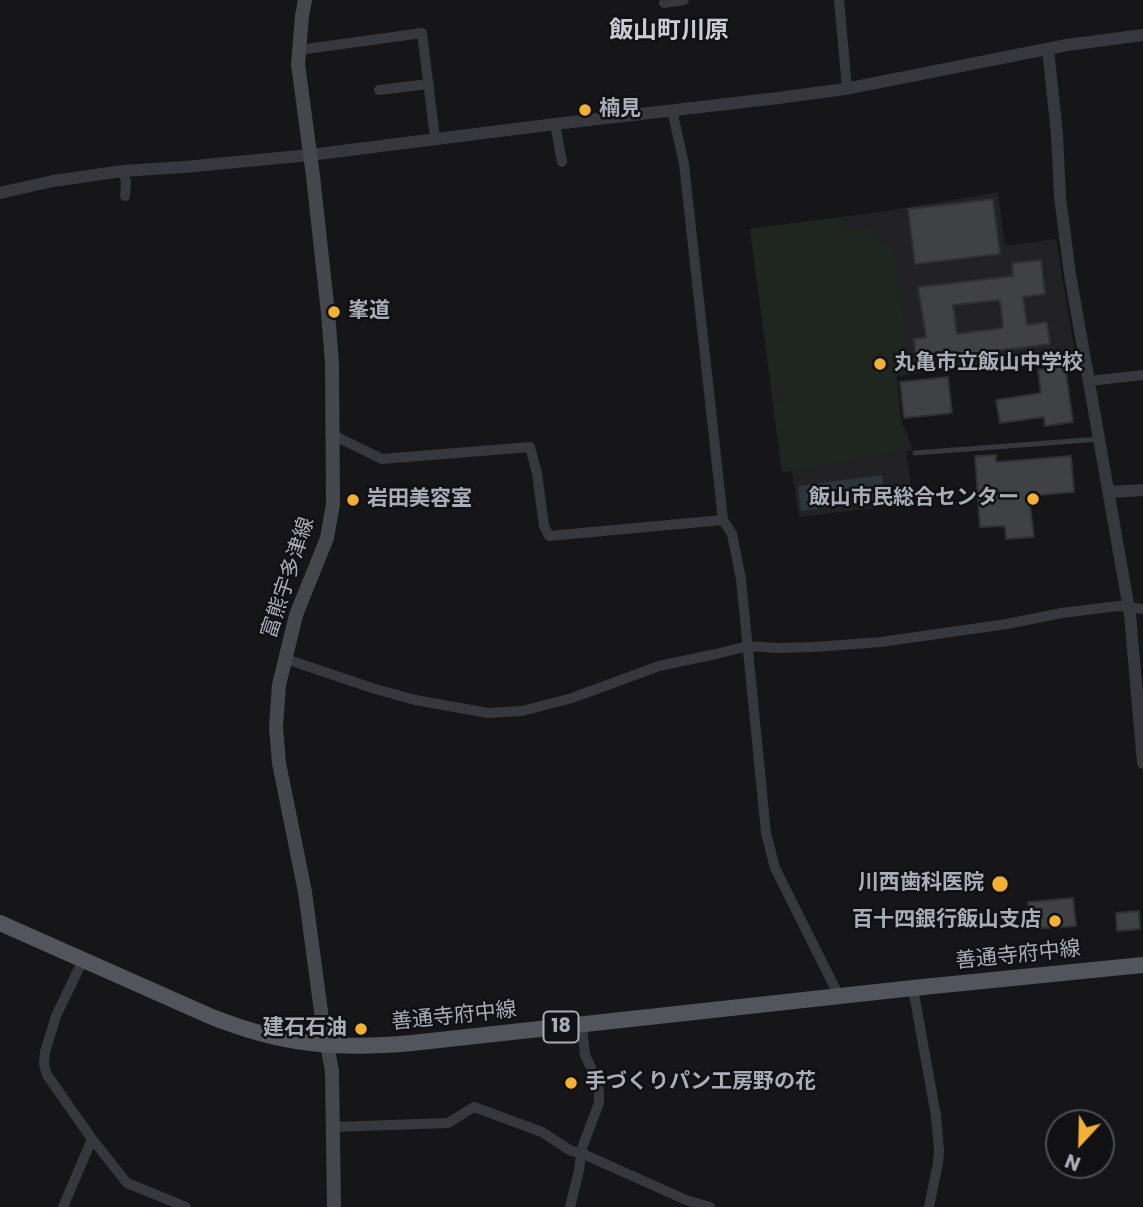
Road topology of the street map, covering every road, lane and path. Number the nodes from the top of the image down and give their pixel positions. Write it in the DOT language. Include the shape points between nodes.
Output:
graph roads {
  1 [pos="305,0"];
  2 [pos="684,0"];
  3 [pos="839,0"];
  4 [pos="664,3"];
  5 [pos="1143,35"];
  6 [pos="1048,49"];
  7 [pos="299,50"];
  8 [pos="429,84"];
  9 [pos="847,88"];
  10 [pos="379,90"];
  11 [pos="672,110"];
  12 [pos="555,124"];
  13 [pos="435,138"];
  14 [pos="310,155"];
  15 [pos="562,162"];
  16 [pos="122,171"];
  17 [pos="0,194"];
  18 [pos="125,196"];
  19 [pos="1143,375"];
  20 [pos="1089,381"];
  21 [pos="333,435"];
  22 [pos="1100,439"];
  23 [pos="915,453"];
  24 [pos="1143,490"];
  25 [pos="1110,492"];
  26 [pos="723,520"];
  27 [pos="1129,607"];
  28 [pos="1143,609"];
  29 [pos="748,646"];
  30 [pos="286,659"];
  31 [pos="1143,763"];
  32 [pos="0,923"];
  33 [pos="83,960"];
  34 [pos="1143,965"];
  35 [pos="913,988"];
  36 [pos="839,996"];
  37 [pos="582,1025"];
  38 [pos="328,1045"];
  39 [pos="333,1127"];
  40 [pos="92,1139"];
  41 [pos="581,1153"];
  42 [pos="63,1207"];
  43 [pos="186,1207"];
  44 [pos="334,1207"];
  45 [pos="570,1207"];
  46 [pos="710,1207"];
  47 [pos="929,1207"];
  1 -- 7 [label="main road, 富熊宇多津線"];
  2 -- 4 [label="street"];
  3 -- 9 [label="street"];
  5 -- 6 [label="street"];
  6 -- 9 [label="street"];
  6 -- 20 [label="street" via="1060,197"];
  7 -- 8 [label="street" via="422,33"];
  7 -- 14 [label="main road, 富熊宇多津線"];
  8 -- 10 [label="street"];
  8 -- 13 [label="street"];
  9 -- 11 [label="street"];
  11 -- 12 [label="street"];
  11 -- 26 [label="street" via="684,164"];
  12 -- 13 [label="street"];
  12 -- 15 [label="street"];
  13 -- 14 [label="street"];
  14 -- 16 [label="street"];
  14 -- 21 [label="main road, 富熊宇多津線" via="328,313"];
  16 -- 17 [label="street"];
  16 -- 18 [label="street"];
  19 -- 20 [label="street"];
  20 -- 22 [label="street"];
  21 -- 26 [label="street" via="382,459 530,447 549,536"];
  21 -- 30 [label="main road, 富熊宇多津線" via="331,522 296,615"];
  22 -- 23 [label="lane"];
  22 -- 25 [label="street"];
  24 -- 25 [label="street"];
  25 -- 27 [label="street"];
  26 -- 29 [label="street" via="732,534 741,579"];
  27 -- 28 [label="street"];
  27 -- 29 [label="street" via="881,642"];
  27 -- 31 [label="street"];
  29 -- 30 [label="street" via="659,666 522,711 488,713 415,700"];
  29 -- 36 [label="street" via="766,833 775,868"];
  30 -- 38 [label="main road, 富熊宇多津線" via="275,727"];
  32 -- 33 [label="main road, 善通寺府中線 / 18"];
  33 -- 38 [label="main road, 善通寺府中線 / 18" via="242,1029"];
  33 -- 40 [label="street" via="56,1016 44,1064"];
  34 -- 35 [label="main road, 善通寺府中線 / 18"];
  35 -- 36 [label="main road, 善通寺府中線 / 18"];
  35 -- 47 [label="street" via="938,1139"];
  36 -- 37 [label="main road, 善通寺府中線 / 18"];
  37 -- 38 [label="main road, 善通寺府中線 / 18" via="387,1045"];
  37 -- 41 [label="street" via="585,1055 599,1102"];
  38 -- 39 [label="main road, 富熊宇多津線"];
  39 -- 41 [label="street" via="447,1123 474,1107 542,1132"];
  39 -- 44 [label="main road, 富熊宇多津線"];
  40 -- 42 [label="street"];
  40 -- 43 [label="street" via="127,1183"];
  41 -- 45 [label="street"];
  41 -- 46 [label="street"];
}
